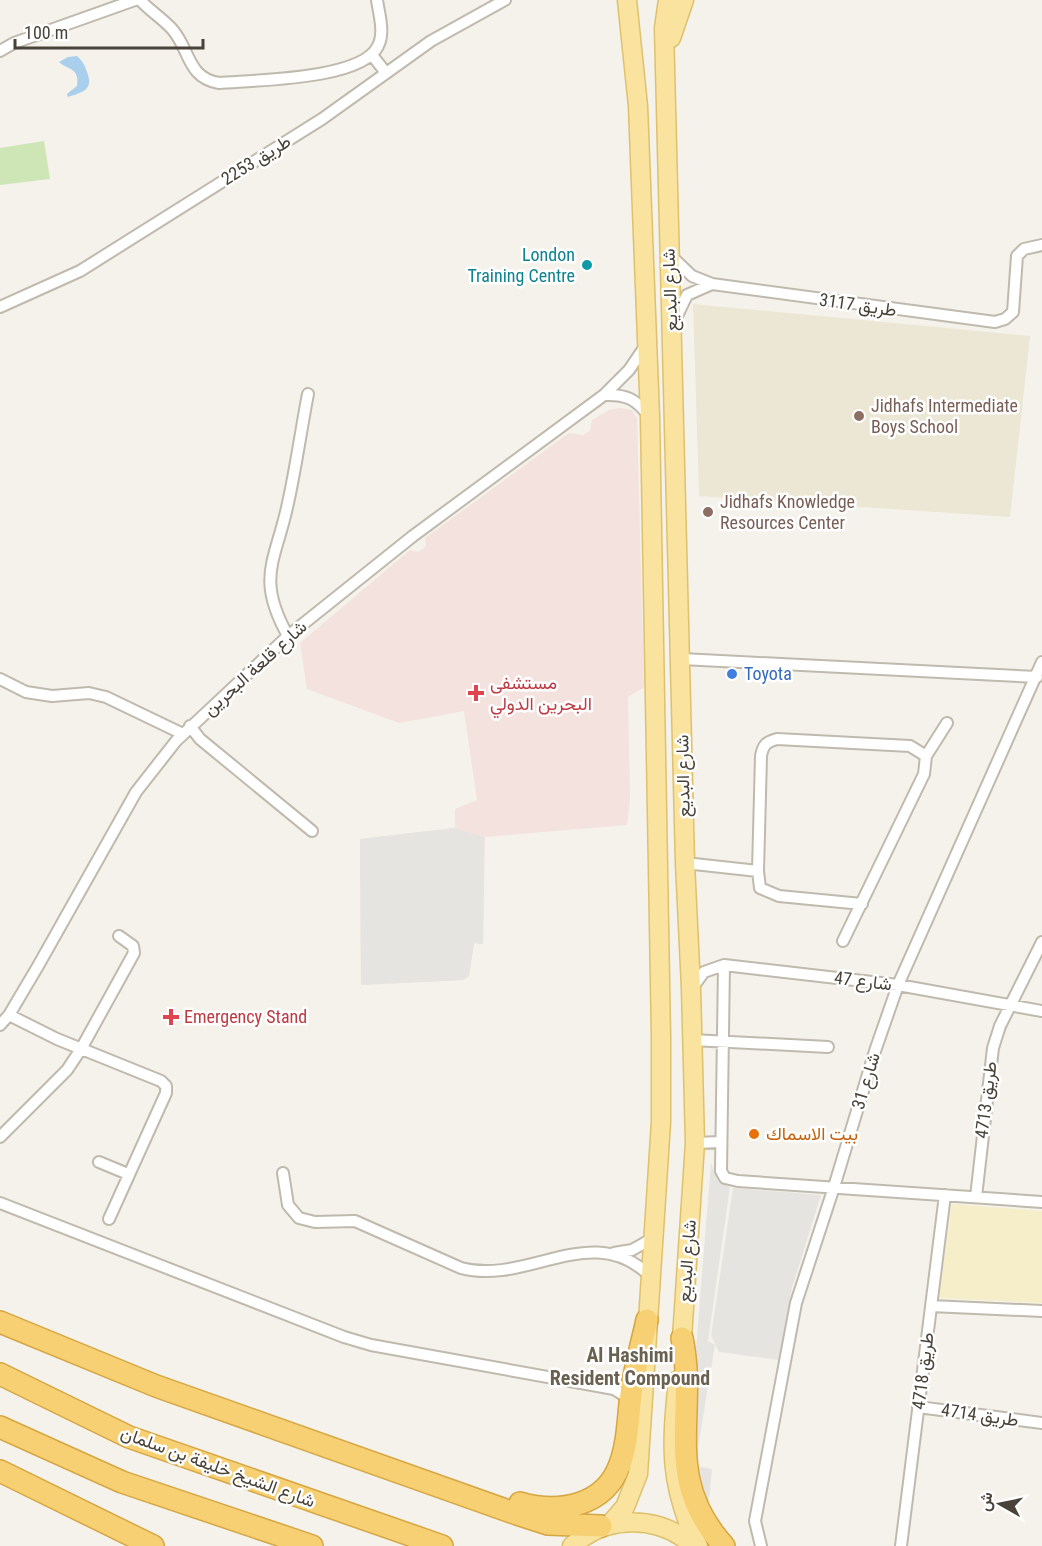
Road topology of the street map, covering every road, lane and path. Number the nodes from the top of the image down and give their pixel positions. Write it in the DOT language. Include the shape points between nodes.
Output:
graph roads {
  1 [pos="135,0"];
  2 [pos="140,0"];
  3 [pos="377,0"];
  4 [pos="505,0"];
  5 [pos="627,0"];
  6 [pos="668,0"];
  7 [pos="684,0"];
  8 [pos="0,51"];
  9 [pos="372,55"];
  10 [pos="666,60"];
  11 [pos="386,73"];
  12 [pos="1042,245"];
  13 [pos="669,252"];
  14 [pos="712,284"];
  15 [pos="0,307"];
  16 [pos="672,333"];
  17 [pos="646,344"];
  18 [pos="308,393"];
  19 [pos="604,395"];
  20 [pos="650,417"];
  21 [pos="288,636"];
  22 [pos="682,659"];
  23 [pos="1042,662"];
  24 [pos="1037,677"];
  25 [pos="0,679"];
  26 [pos="947,723"];
  27 [pos="187,730"];
  28 [pos="926,756"];
  29 [pos="312,831"];
  30 [pos="685,863"];
  31 [pos="758,871"];
  32 [pos="862,904"];
  33 [pos="119,936"];
  34 [pos="843,941"];
  35 [pos="1042,942"];
  36 [pos="724,965"];
  37 [pos="898,985"];
  38 [pos="692,988"];
  39 [pos="1011,1006"];
  40 [pos="1042,1011"];
  41 [pos="9,1015"];
  42 [pos="0,1025"];
  43 [pos="692,1040"];
  44 [pos="722,1040"];
  45 [pos="828,1047"];
  46 [pos="81,1049"];
  47 [pos="0,1137"];
  48 [pos="721,1142"];
  49 [pos="695,1143"];
  50 [pos="99,1162"];
  51 [pos="283,1173"];
  52 [pos="128,1174"];
  53 [pos="834,1187"];
  54 [pos="945,1196"];
  55 [pos="976,1197"];
  56 [pos="1042,1202"];
  57 [pos="0,1203"];
  58 [pos="109,1219"];
  59 [pos="655,1237"];
  60 [pos="611,1253"];
  61 [pos="651,1277"];
  62 [pos="931,1306"];
  63 [pos="1042,1311"];
  64 [pos="647,1320"];
  65 [pos="0,1322"];
  66 [pos="682,1338"];
  67 [pos="0,1374"];
  68 [pos="626,1392"];
  69 [pos="918,1407"];
  70 [pos="1042,1424"];
  71 [pos="0,1427"];
  72 [pos="0,1471"];
  73 [pos="435,1485"];
  74 [pos="606,1525"];
  75 [pos="153,1546"];
  76 [pos="312,1546"];
  77 [pos="442,1546"];
  78 [pos="572,1546"];
  79 [pos="696,1546"];
  80 [pos="724,1546"];
  81 [pos="761,1546"];
  82 [pos="901,1546"];
  1 -- 8 [label="street"];
  2 -- 9 [label="street" via="171,28 195,72 210,82 328,72 352,66"];
  3 -- 9 [label="street" via="382,35"];
  4 -- 11 [label="street, طريق 2253" via="431,41"];
  5 -- 17 [label="main road, شارع البديع" via="638,106"];
  6 -- 10 [label="main road, شارع البديع" via="664,28"];
  7 -- 10 [label="main road"];
  9 -- 11 [label="street"];
  10 -- 13 [label="main road, شارع البديع"];
  11 -- 15 [label="street, طريق 2253" via="80,272"];
  12 -- 14 [label="street, طريق 3117" via="1024,249 1017,256 1013,312 995,322"];
  13 -- 14 [label="street" via="692,276"];
  13 -- 16 [label="main road, شارع البديع"];
  14 -- 16 [label="street" via="687,296"];
  16 -- 22 [label="main road, شارع البديع"];
  17 -- 19 [label="street, شارع قلعة البحرين" via="629,370"];
  17 -- 20 [label="main road, شارع البديع"];
  18 -- 21 [label="street" via="288,505 270,570 275,614"];
  19 -- 20 [label="street" via="628,396"];
  19 -- 21 [label="street, شارع قلعة البحرين" via="413,536"];
  20 -- 59 [label="main road, شارع البديع" via="661,1047"];
  21 -- 27 [label="street, شارع قلعة البحرين"];
  22 -- 24 [label="street"];
  22 -- 30 [label="main road, شارع البديع"];
  23 -- 24 [label="street, شارع 31"];
  24 -- 37 [label="street, شارع 31"];
  25 -- 27 [label="street" via="26,692 106,697"];
  26 -- 28 [label="street"];
  27 -- 29 [label="street"];
  27 -- 41 [label="street, شارع قلعة البحرين" via="136,792"];
  28 -- 31 [label="street" via="910,746 768,741 761,756"];
  28 -- 32 [label="street" via="924,774"];
  30 -- 31 [label="street"];
  30 -- 38 [label="main road, شارع البديع"];
  31 -- 32 [label="street" via="760,888 767,893"];
  32 -- 34 [label="street"];
  33 -- 46 [label="street" via="133,946 134,953"];
  35 -- 39 [label="street, طريق 4713"];
  36 -- 37 [label="street, شارع 47"];
  36 -- 38 [label="street" via="704,972"];
  36 -- 44 [label="street"];
  37 -- 39 [label="street, شارع 47"];
  37 -- 53 [label="street, شارع 31"];
  38 -- 43 [label="main road, شارع البديع"];
  39 -- 40 [label="street, شارع 47"];
  39 -- 55 [label="street, طريق 4713" via="1000,1026 988,1070"];
  41 -- 42 [label="street, شارع قلعة البحرين"];
  41 -- 46 [label="street"];
  43 -- 44 [label="street"];
  43 -- 49 [label="main road, شارع البديع"];
  44 -- 45 [label="street"];
  44 -- 48 [label="street"];
  46 -- 47 [label="street" via="60,1078"];
  46 -- 52 [label="street" via="166,1086"];
  48 -- 49 [label="street"];
  48 -- 53 [label="street" via="721,1171 728,1180"];
  49 -- 66 [label="main road, شارع البديع"];
  50 -- 52 [label="street"];
  51 -- 60 [label="street" via="288,1204 299,1218 315,1222 355,1221 475,1272 502,1272 578,1252"];
  52 -- 58 [label="street"];
  53 -- 54 [label="street"];
  53 -- 81 [label="street, شارع 31" via="796,1303 755,1521"];
  54 -- 55 [label="street"];
  54 -- 62 [label="street, طريق 4718"];
  55 -- 56 [label="street"];
  57 -- 68 [label="street" via="344,1337"];
  59 -- 60 [label="street" via="632,1250"];
  59 -- 61 [label="main road, شارع البديع"];
  60 -- 61 [label="street" via="632,1261"];
  61 -- 64 [label="main road, شارع البديع"];
  62 -- 63 [label="street"];
  62 -- 69 [label="street, طريق 4718"];
  64 -- 68 [label="highway"];
  64 -- 74 [label="main road, شارع البديع" via="638,1474 625,1507"];
  65 -- 73 [label="highway" via="156,1386"];
  66 -- 79 [label="main road, شارع البديع" via="672,1437 673,1466"];
  66 -- 80 [label="highway" via="688,1366 684,1436 688,1475 700,1511"];
  67 -- 77 [label="highway, شارع الشيخ خليفة بن سلمان" via="129,1437"];
  68 -- 73 [label="highway" via="620,1465 602,1491 577,1506 546,1508 451,1484"];
  69 -- 70 [label="street, طريق 4714"];
  69 -- 82 [label="street, طريق 4718"];
  71 -- 76 [label="highway" via="122,1482"];
  72 -- 75 [label="highway"];
  73 -- 74 [label="highway" via="532,1520 565,1526"];
  74 -- 78 [label="main road"];
  74 -- 79 [label="main road" via="654,1524"];
}
